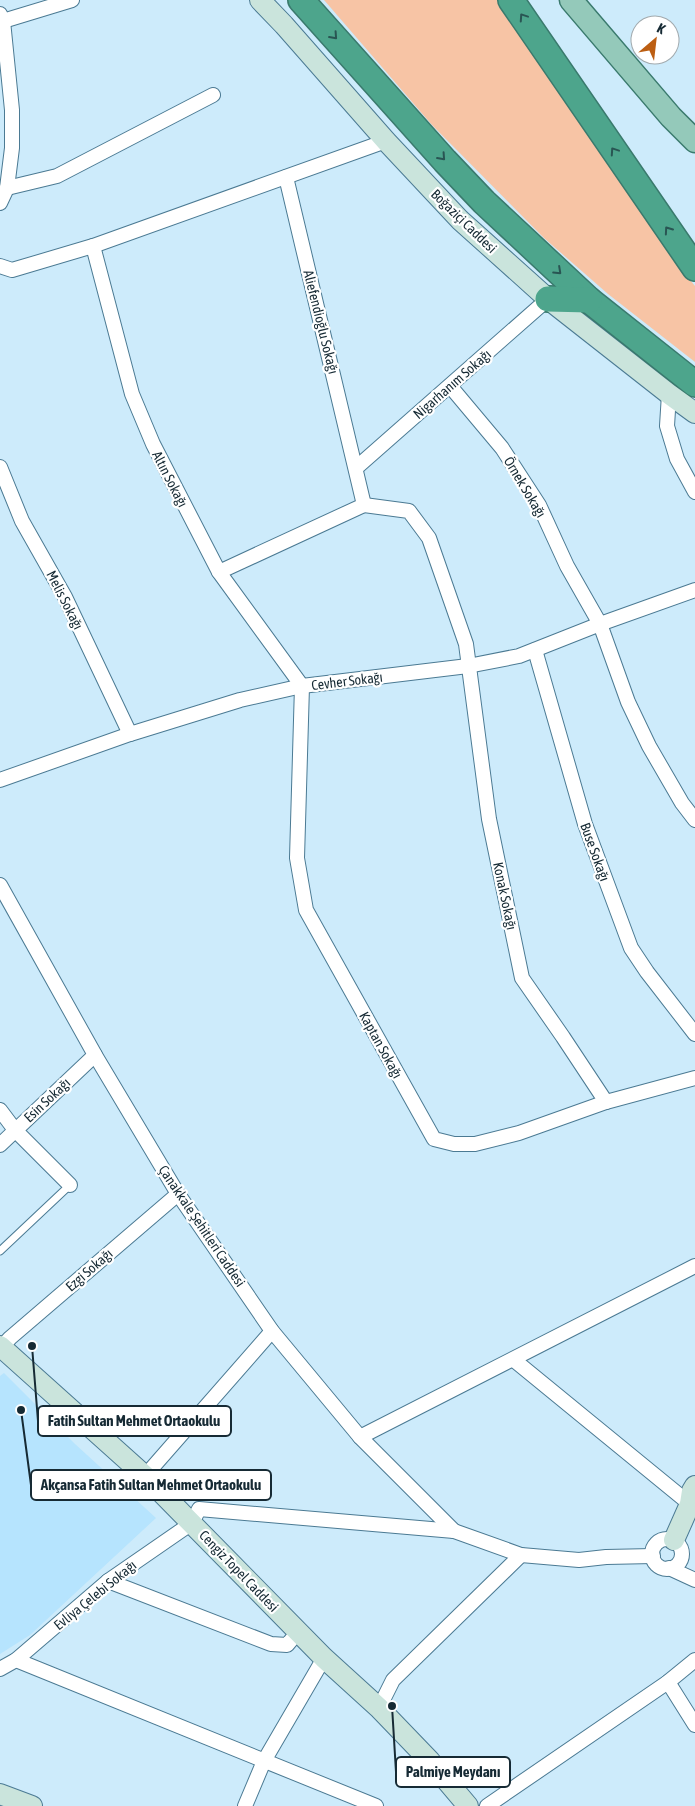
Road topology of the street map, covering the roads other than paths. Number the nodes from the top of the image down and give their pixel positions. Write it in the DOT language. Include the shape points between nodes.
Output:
graph roads {
  1 [pos="72,0"];
  2 [pos="260,0"];
  3 [pos="301,0"];
  4 [pos="511,0"];
  5 [pos="571,0"];
  6 [pos="2,18"];
  7 [pos="213,95"];
  8 [pos="687,127"];
  9 [pos="386,141"];
  10 [pos="695,141"];
  11 [pos="286,177"];
  12 [pos="7,188"];
  13 [pos="0,203"];
  14 [pos="93,246"];
  15 [pos="0,266"];
  16 [pos="695,268"];
  17 [pos="548,299"];
  18 [pos="589,300"];
  19 [pos="695,384"];
  20 [pos="450,386"];
  21 [pos="669,394"];
  22 [pos="695,413"];
  23 [pos="0,467"];
  24 [pos="356,468"];
  25 [pos="695,492"];
  26 [pos="364,505"];
  27 [pos="219,572"];
  28 [pos="695,590"];
  29 [pos="600,624"];
  30 [pos="534,650"];
  31 [pos="468,666"];
  32 [pos="302,686"];
  33 [pos="130,734"];
  34 [pos="0,780"];
  35 [pos="695,820"];
  36 [pos="0,884"];
  37 [pos="695,1034"];
  38 [pos="95,1055"];
  39 [pos="695,1078"];
  40 [pos="606,1102"];
  41 [pos="0,1110"];
  42 [pos="15,1130"];
  43 [pos="0,1145"];
  44 [pos="70,1185"];
  45 [pos="178,1194"];
  46 [pos="0,1251"];
  47 [pos="695,1266"];
  48 [pos="272,1331"];
  49 [pos="0,1348"];
  50 [pos="514,1360"];
  51 [pos="360,1437"];
  52 [pos="145,1476"];
  53 [pos="693,1497"];
  54 [pos="192,1523"];
  55 [pos="454,1531"];
  56 [pos="678,1547"];
  57 [pos="521,1555"];
  58 [pos="653,1556"];
  59 [pos="695,1560"];
  60 [pos="669,1568"];
  61 [pos="695,1580"];
  62 [pos="108,1581"];
  63 [pos="298,1632"];
  64 [pos="324,1658"];
  65 [pos="16,1660"];
  66 [pos="695,1660"];
  67 [pos="0,1669"];
  68 [pos="668,1682"];
  69 [pos="379,1708"];
  70 [pos="695,1725"];
  71 [pos="264,1761"];
  72 [pos="0,1794"];
  73 [pos="26,1805"];
  74 [pos="245,1806"];
  75 [pos="376,1806"];
  76 [pos="468,1806"];
  77 [pos="487,1806"];
  1 -- 6 [label="street"];
  2 -- 9 [label="main road, Boğaziçi Caddesi"];
  3 -- 18 [label="highway, one-way" via="484,202"];
  16 -- 4 [label="highway, one-way"];
  5 -- 8 [label="main road" via="671,117"];
  6 -- 12 [label="street" via="12,110"];
  7 -- 12 [label="street" via="57,176"];
  8 -- 10 [label="main road"];
  9 -- 11 [label="street"];
  9 -- 17 [label="main road, Boğaziçi Caddesi" via="460,220"];
  11 -- 14 [label="street"];
  11 -- 24 [label="street, Aliefendioğlu Sokağı"];
  12 -- 13 [label="street"];
  14 -- 15 [label="street" via="12,270"];
  14 -- 27 [label="street, Altın Sokağı" via="132,394 152,444"];
  17 -- 18 [label="highway"];
  17 -- 20 [label="street, Nigarhanım Sokağı"];
  17 -- 21 [label="main road, Boğaziçi Caddesi"];
  18 -- 19 [label="highway"];
  20 -- 24 [label="street, Nigarhanım Sokağı"];
  20 -- 29 [label="street, Örnek Sokağı" via="502,448 539,505 567,566"];
  21 -- 22 [label="main road, Boğaziçi Caddesi"];
  21 -- 25 [label="street" via="667,426 677,460"];
  23 -- 33 [label="street, Melis Sokağı" via="22,521 65,597"];
  24 -- 26 [label="street, Aliefendioğlu Sokağı"];
  26 -- 27 [label="street"];
  26 -- 31 [label="street" via="409,511 429,538 466,644"];
  27 -- 32 [label="street, Altın Sokağı"];
  28 -- 29 [label="street, Cevher Sokağı"];
  29 -- 30 [label="street, Cevher Sokağı"];
  29 -- 35 [label="street, Örnek Sokağı" via="628,702 649,746"];
  30 -- 31 [label="street, Cevher Sokağı"];
  30 -- 37 [label="street, Buse Sokağı" via="584,824 631,948"];
  31 -- 32 [label="street, Cevher Sokağı"];
  31 -- 40 [label="street, Konak Sokağı" via="489,819 522,978"];
  32 -- 33 [label="street, Cevher Sokağı" via="240,700"];
  32 -- 40 [label="street, Kaptan Sokağı" via="297,858 306,910 434,1139 454,1144 475,1144 519,1133"];
  33 -- 34 [label="street, Cevher Sokağı"];
  36 -- 38 [label="street, Çanakkale Şehitleri Caddesi"];
  38 -- 42 [label="street, Esin Sokağı"];
  38 -- 45 [label="street, Çanakkale Şehitleri Caddesi"];
  39 -- 40 [label="street, Kaptan Sokağı"];
  41 -- 42 [label="street"];
  42 -- 43 [label="street, Esin Sokağı"];
  42 -- 44 [label="street"];
  44 -- 46 [label="lane"];
  45 -- 48 [label="street, Çanakkale Şehitleri Caddesi"];
  45 -- 49 [label="street, Ezgi Sokağı"];
  47 -- 50 [label="street"];
  48 -- 51 [label="street, Çanakkale Şehitleri Caddesi"];
  48 -- 52 [label="street"];
  49 -- 52 [label="main road, Cengiz Topel Caddesi"];
  50 -- 51 [label="street"];
  50 -- 53 [label="street"];
  51 -- 55 [label="street, Çanakkale Şehitleri Caddesi"];
  52 -- 54 [label="main road, Cengiz Topel Caddesi"];
  53 -- 56 [label="main road"];
  54 -- 55 [label="street, Evliya Çelebi Sokağı" via="200,1509"];
  54 -- 62 [label="street, Evliya Çelebi Sokağı"];
  54 -- 63 [label="main road, Cengiz Topel Caddesi"];
  55 -- 57 [label="street"];
  56 -- 58 [label="street" via="663,1539 658,1542"];
  56 -- 59 [label="street"];
  56 -- 60 [label="street" via="678,1564"];
  57 -- 58 [label="street" via="579,1560"];
  57 -- 69 [label="street" via="392,1680"];
  58 -- 60 [label="street" via="658,1566"];
  60 -- 61 [label="street"];
  62 -- 63 [label="street" via="272,1644 287,1645"];
  62 -- 65 [label="street, Evliya Çelebi Sokağı"];
  63 -- 64 [label="main road, Cengiz Topel Caddesi"];
  64 -- 69 [label="main road, Cengiz Topel Caddesi"];
  64 -- 71 [label="street"];
  65 -- 67 [label="street, Evliya Çelebi Sokağı"];
  65 -- 71 [label="street"];
  66 -- 68 [label="street"];
  68 -- 70 [label="street"];
  68 -- 77 [label="street"];
  69 -- 76 [label="main road, Cengiz Topel Caddesi"];
  71 -- 74 [label="street"];
  71 -- 75 [label="street"];
  72 -- 73 [label="main road"];
}
